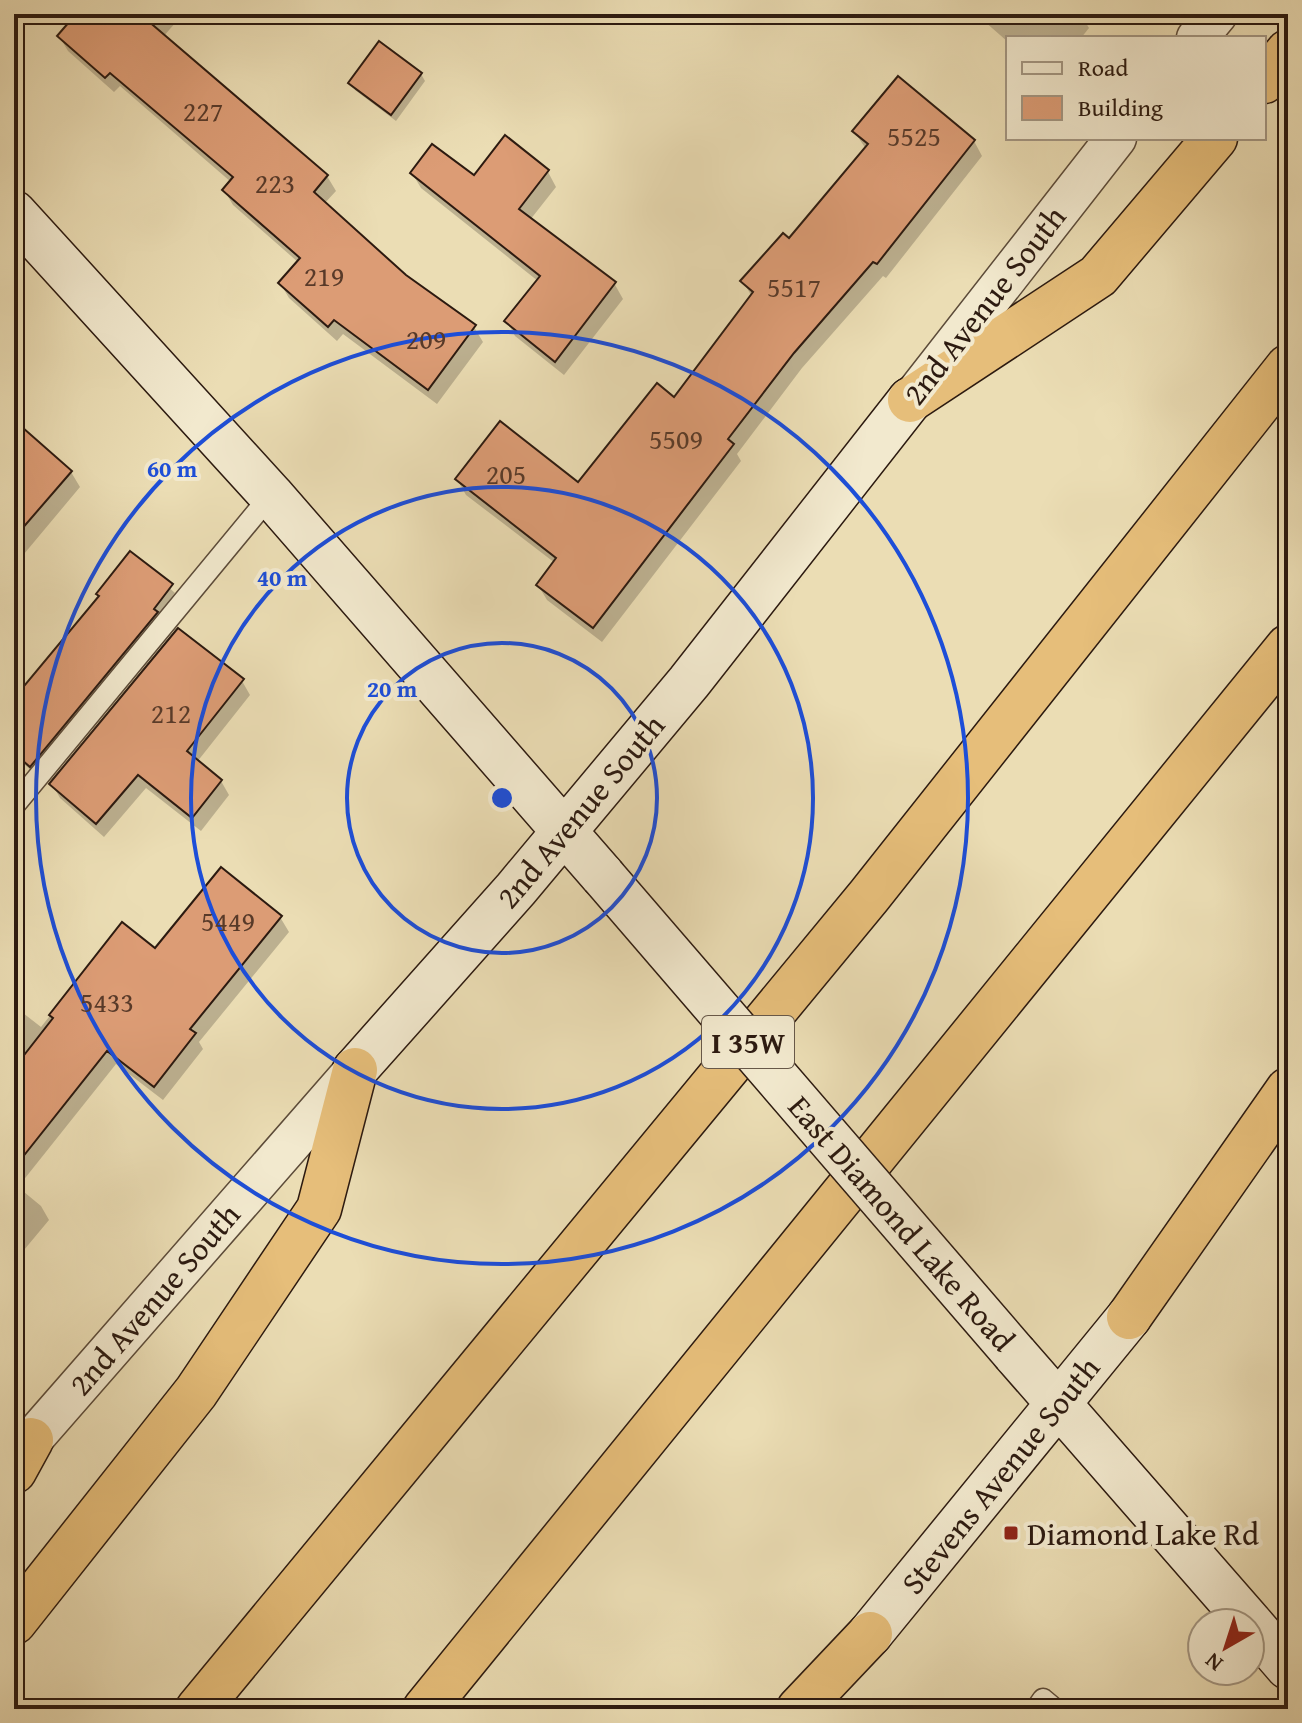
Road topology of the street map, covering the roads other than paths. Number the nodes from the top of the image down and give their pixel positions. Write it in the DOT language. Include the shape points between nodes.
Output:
graph roads {
  1 [pos="1217,14"];
  2 [pos="1199,36"];
  3 [pos="1288,52"];
  4 [pos="1266,79"];
  5 [pos="1114,140"];
  6 [pos="1213,140"];
  7 [pos="14,213"];
  8 [pos="1288,367"];
  9 [pos="910,400"];
  10 [pos="271,495"];
  11 [pos="1288,647"];
  12 [pos="14,806"];
  13 [pos="563,831"];
  14 [pos="355,1070"];
  15 [pos="1288,1090"];
  16 [pos="1288,1127"];
  17 [pos="1129,1317"];
  18 [pos="1059,1404"];
  19 [pos="20,1457"];
  20 [pos="1236,1607"];
  21 [pos="14,1622"];
  22 [pos="870,1634"];
  23 [pos="1266,1642"];
  24 [pos="1288,1667"];
  25 [pos="198,1709"];
  26 [pos="425,1709"];
  27 [pos="799,1709"];
  28 [pos="809,1709"];
  29 [pos="1036,1709"];
  30 [pos="1055,1709"];
  1 -- 2 [label="street"];
  3 -- 4 [label="highway"];
  5 -- 9 [label="street, 2nd Avenue South"];
  6 -- 9 [label="highway" via="1098,276"];
  7 -- 10 [label="street, East Diamond Lake Road"];
  8 -- 25 [label="highway, I 35W" via="869,896"];
  9 -- 13 [label="street, 2nd Avenue South" via="689,682"];
  10 -- 12 [label="lane"];
  10 -- 13 [label="street, East Diamond Lake Road"];
  11 -- 26 [label="highway"];
  13 -- 14 [label="street, 2nd Avenue South"];
  13 -- 18 [label="street, East Diamond Lake Road, bridge"];
  14 -- 19 [label="street, 2nd Avenue South"];
  14 -- 21 [label="highway" via="319,1209 196,1392"];
  15 -- 17 [label="highway"];
  16 -- 17 [label="street"];
  17 -- 18 [label="street, Stevens Avenue South"];
  18 -- 20 [label="street, East Diamond Lake Road"];
  18 -- 22 [label="street, Stevens Avenue South"];
  22 -- 27 [label="highway"];
  22 -- 28 [label="street"];
  23 -- 24 [label="street, East Diamond Lake Road"];
  29 -- 30 [label="lane" via="1043,1699"];
}
